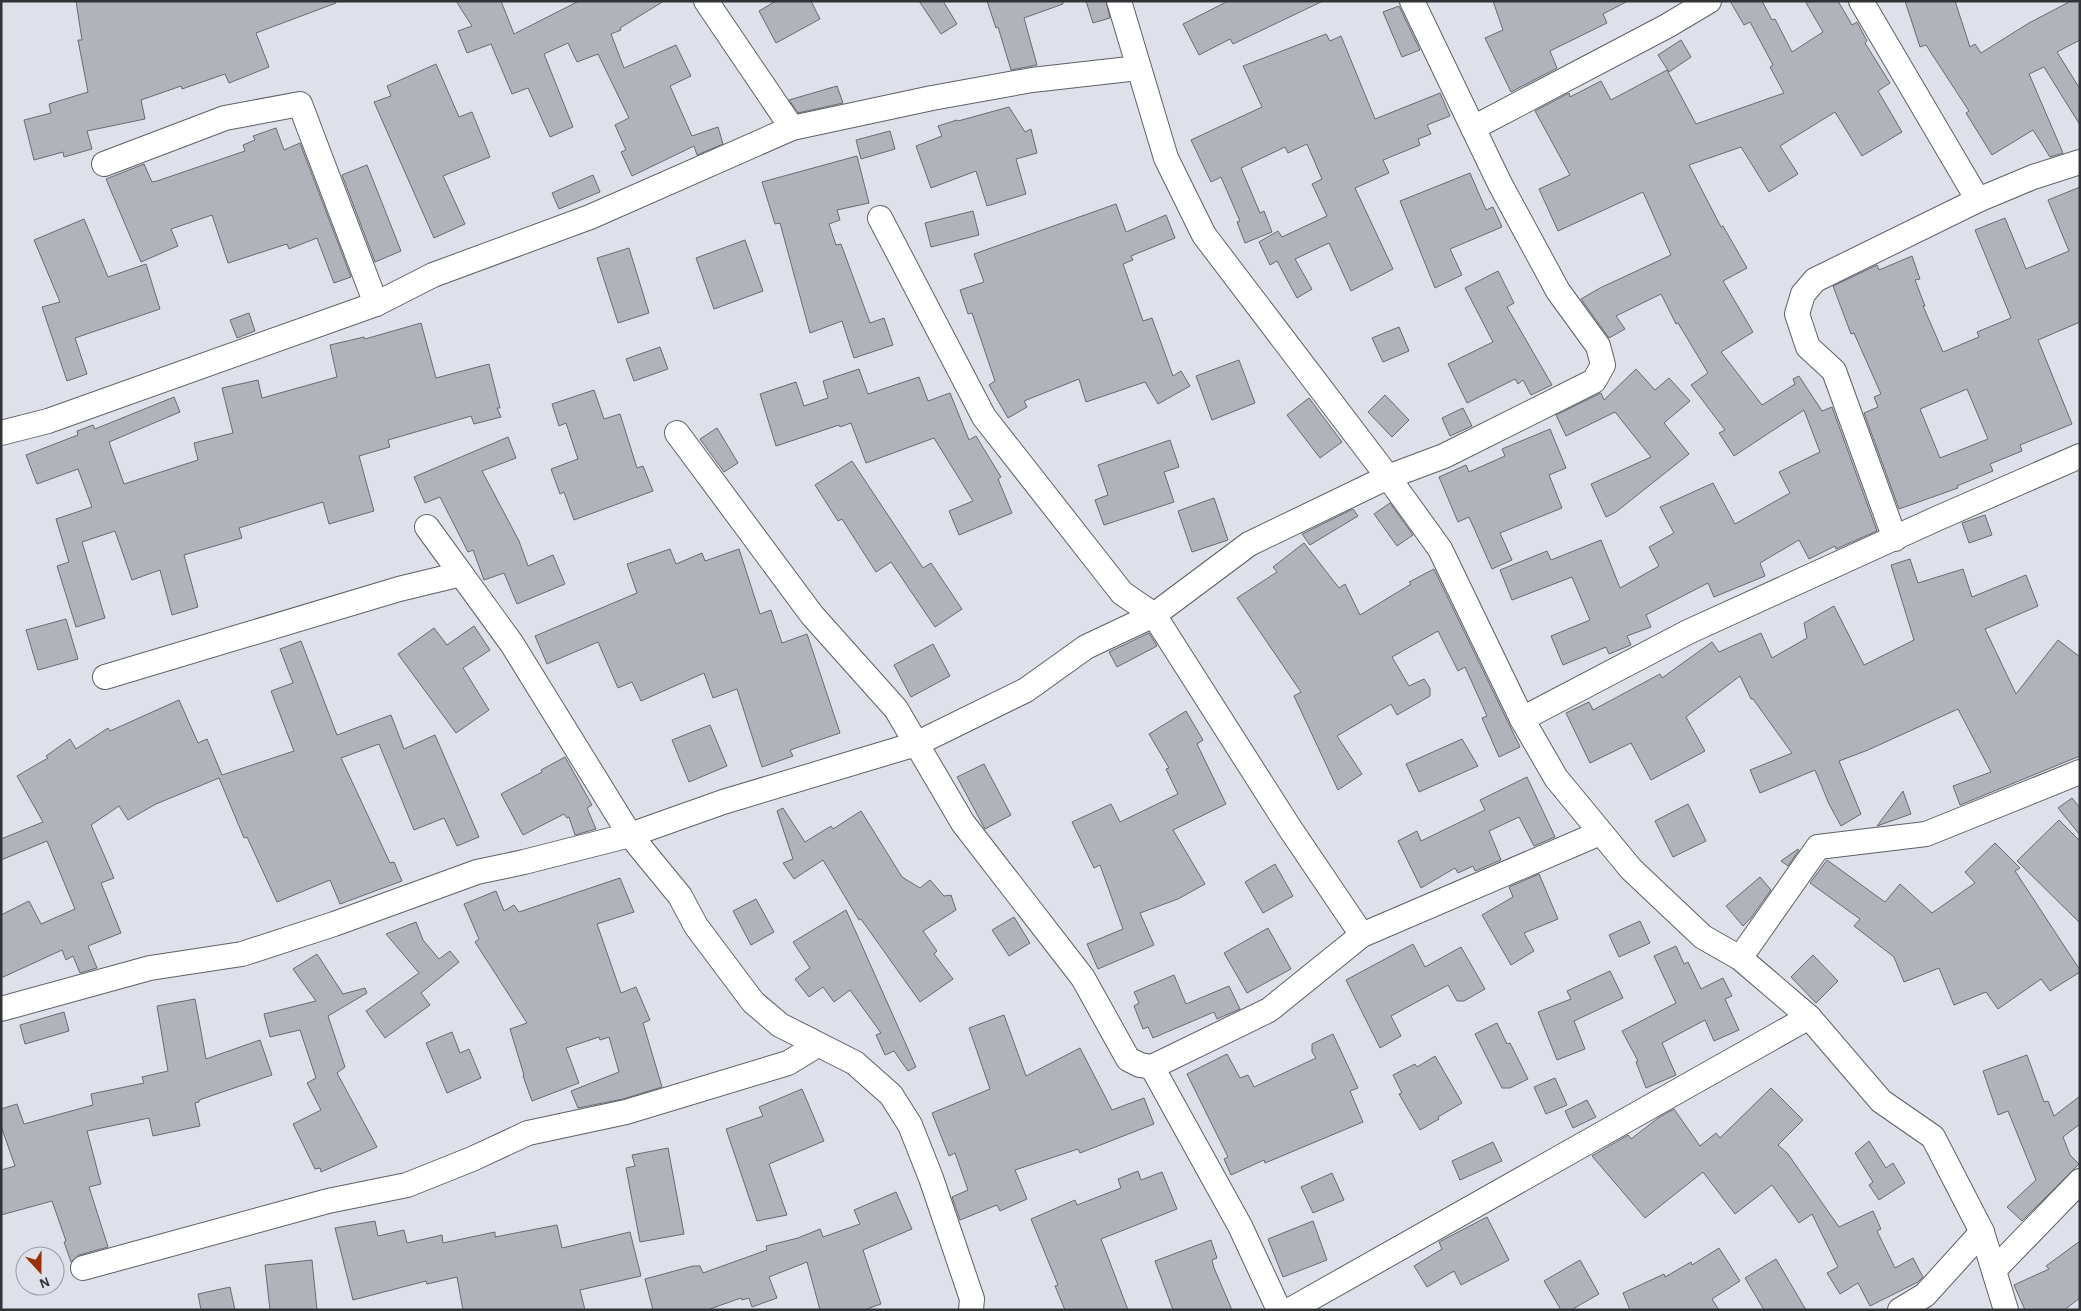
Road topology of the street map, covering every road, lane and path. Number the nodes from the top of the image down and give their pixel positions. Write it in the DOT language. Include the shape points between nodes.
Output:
graph roads {
  1 [pos="706,1"];
  2 [pos="1119,1"];
  3 [pos="1412,1"];
  4 [pos="1709,1"];
  5 [pos="1861,1"];
  6 [pos="1138,68"];
  7 [pos="792,128"];
  8 [pos="1473,128"];
  9 [pos="2080,162"];
  10 [pos="104,164"];
  11 [pos="1978,200"];
  12 [pos="880,218"];
  13 [pos="376,304"];
  14 [pos="1,433"];
  15 [pos="677,433"];
  16 [pos="2080,456"];
  17 [pos="1388,477"];
  18 [pos="427,527"];
  19 [pos="1895,539"];
  20 [pos="461,574"];
  21 [pos="1154,616"];
  22 [pos="105,677"];
  23 [pos="1522,719"];
  24 [pos="916,744"];
  25 [pos="2080,772"];
  26 [pos="1600,833"];
  27 [pos="630,835"];
  28 [pos="1362,935"];
  29 [pos="1740,958"];
  30 [pos="1,1009"];
  31 [pos="1809,1017"];
  32 [pos="810,1040"];
  33 [pos="1152,1067"];
  34 [pos="2080,1181"];
  35 [pos="1982,1232"];
  36 [pos="83,1268"];
  37 [pos="1994,1270"];
  38 [pos="970,1310"];
  39 [pos="1278,1310"];
  40 [pos="1290,1310"];
  41 [pos="1900,1310"];
  42 [pos="2006,1310"];
  1 -- 7 [label="street"];
  2 -- 6 [label="street"];
  3 -- 8 [label="street"];
  4 -- 8 [label="street"];
  5 -- 11 [label="street"];
  6 -- 7 [label="street" via="1032,80"];
  6 -- 17 [label="street" via="1166,158 1204,235"];
  7 -- 13 [label="street" via="590,217 433,275"];
  8 -- 17 [label="street" via="1558,292 1598,346 1603,365 1594,381 1444,456"];
  9 -- 11 [label="street"];
  10 -- 13 [label="street" via="225,118 300,104"];
  11 -- 19 [label="street" via="1815,280 1803,294 1797,314 1808,347 1834,371"];
  12 -- 21 [label="street" via="984,417 1122,593"];
  13 -- 14 [label="street" via="48,421"];
  15 -- 24 [label="street" via="812,615 896,709"];
  16 -- 19 [label="street"];
  17 -- 21 [label="street" via="1249,544"];
  17 -- 23 [label="street" via="1440,549"];
  18 -- 20 [label="street"];
  19 -- 23 [label="street" via="1688,632"];
  20 -- 22 [label="street" via="399,589"];
  20 -- 27 [label="street" via="512,644"];
  21 -- 24 [label="street" via="1086,647 1026,690"];
  21 -- 28 [label="street"];
  23 -- 26 [label="street" via="1556,778"];
  24 -- 27 [label="street" via="723,802"];
  24 -- 33 [label="street" via="963,822 1083,978 1128,1059"];
  25 -- 29 [label="street" via="1926,834 1818,846"];
  26 -- 28 [label="street"];
  26 -- 29 [label="street" via="1631,869 1703,937"];
  27 -- 30 [label="street" via="477,872 242,954 150,968"];
  27 -- 32 [label="street" via="680,896 696,926 753,1002 780,1025"];
  28 -- 33 [label="street" via="1269,1010"];
  29 -- 31 [label="street"];
  31 -- 35 [label="street" via="1881,1101 1932,1137"];
  31 -- 40 [label="street"];
  32 -- 36 [label="street" via="811,1049 788,1063 626,1112 528,1133 407,1185 328,1201"];
  32 -- 38 [label="street" via="855,1063 891,1095 910,1125 972,1299"];
  33 -- 39 [label="street" via="1240,1226"];
  34 -- 37 [label="street"];
  35 -- 37 [label="street"];
  35 -- 41 [label="street" via="1925,1295"];
  37 -- 42 [label="street"];
}
